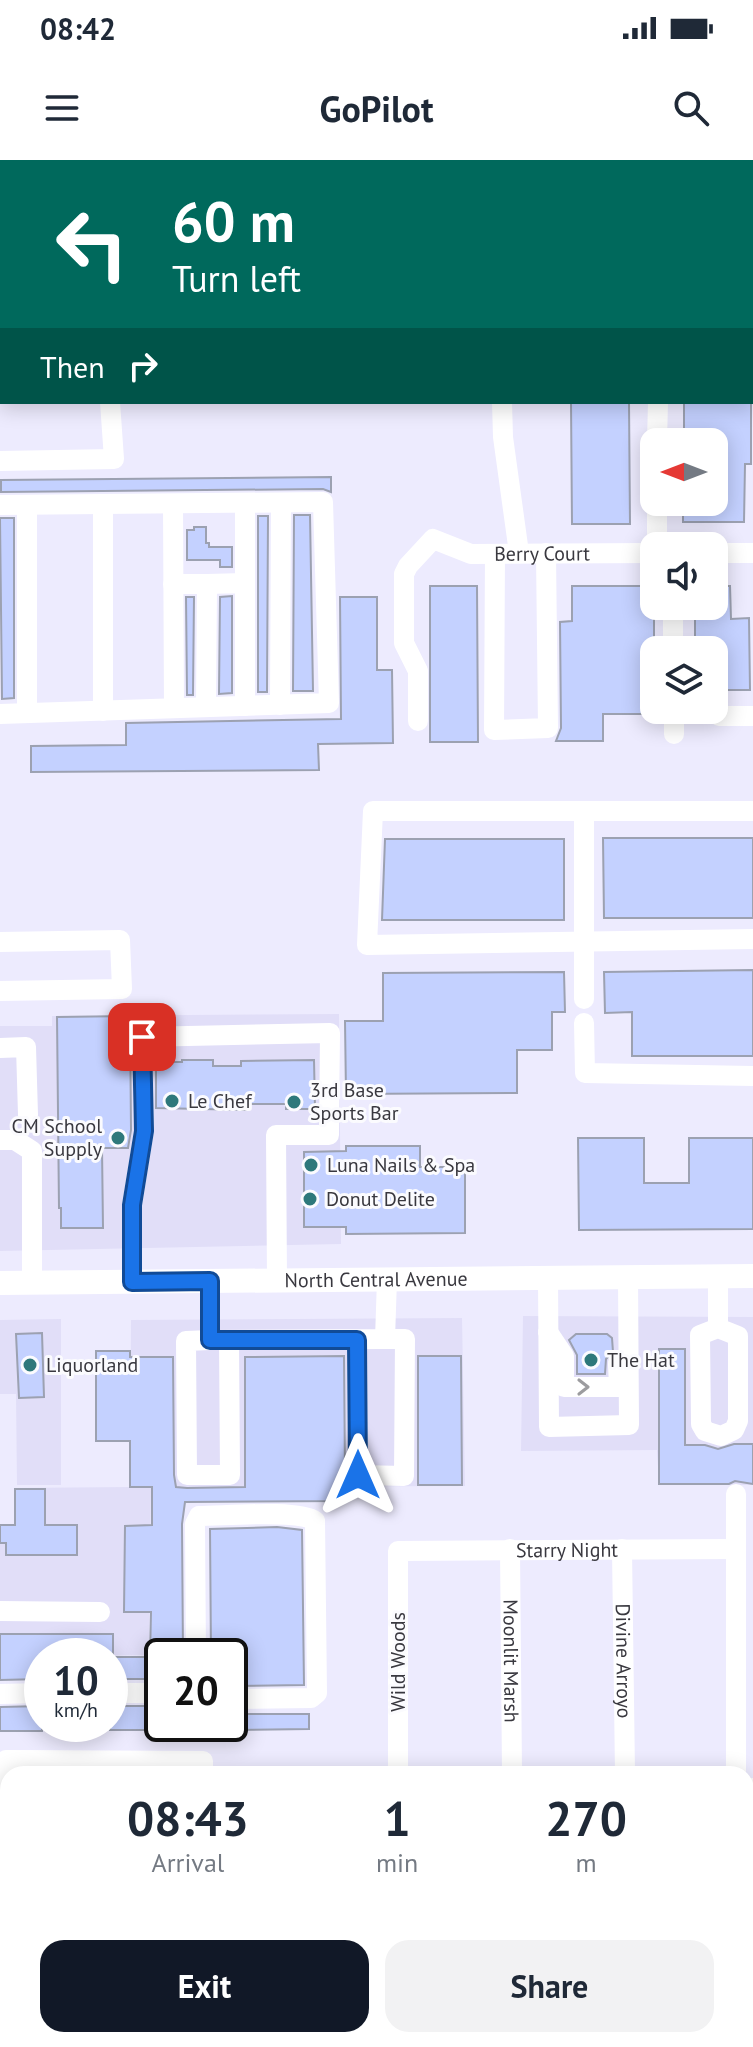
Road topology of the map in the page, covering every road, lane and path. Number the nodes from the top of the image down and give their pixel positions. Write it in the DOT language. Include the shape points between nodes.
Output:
graph roads {
  1 [pos="110,404"];
  2 [pos="502,404"];
  3 [pos="658,404"];
  4 [pos="657,428"];
  5 [pos="0,461"];
  6 [pos="245,503"];
  7 [pos="281,503"];
  8 [pos="103,504"];
  9 [pos="173,504"];
  10 [pos="0,505"];
  11 [pos="27,505"];
  12 [pos="519,553"];
  13 [pos="546,553"];
  14 [pos="640,553"];
  15 [pos="728,553"];
  16 [pos="753,553"];
  17 [pos="495,554"];
  18 [pos="245,583"];
  19 [pos="173,584"];
  20 [pos="207,584"];
  21 [pos="280,705"];
  22 [pos="245,706"];
  23 [pos="206,707"];
  24 [pos="174,708"];
  25 [pos="103,711"];
  26 [pos="27,713"];
  27 [pos="0,714"];
  28 [pos="728,716"];
  29 [pos="753,716"];
  30 [pos="418,721"];
  31 [pos="674,724"];
  32 [pos="674,734"];
  33 [pos="584,811"];
  34 [pos="753,811"];
  35 [pos="753,939"];
  36 [pos="0,942"];
  37 [pos="586,942"];
  38 [pos="0,991"];
  39 [pos="584,999"];
  40 [pos="584,1023"];
  41 [pos="0,1048"];
  42 [pos="753,1076"];
  43 [pos="28,1115"];
  44 [pos="0,1140"];
  45 [pos="718,1276"];
  46 [pos="753,1276"];
  47 [pos="628,1277"];
  48 [pos="548,1278"];
  49 [pos="387,1279"];
  50 [pos="210,1281"];
  51 [pos="277,1281"];
  52 [pos="132,1282"];
  53 [pos="0,1283"];
  54 [pos="32,1283"];
  55 [pos="718,1328"];
  56 [pos="628,1331"];
  57 [pos="548,1332"];
  58 [pos="385,1339"];
  59 [pos="220,1340"];
  60 [pos="357,1340"];
  61 [pos="745,1421"];
  62 [pos="736,1494"];
  63 [pos="510,1549"];
  64 [pos="622,1549"];
  65 [pos="736,1549"];
  66 [pos="398,1551"];
  67 [pos="0,1611"];
  68 [pos="100,1612"];
  69 [pos="196,1638"];
  70 [pos="24,1693"];
  71 [pos="0,1694"];
  72 [pos="248,1699"];
  73 [pos="5,1766"];
  74 [pos="90,1766"];
  75 [pos="398,1766"];
  76 [pos="512,1766"];
  77 [pos="625,1766"];
  78 [pos="736,1766"];
  1 -- 5 [label="street" via="114,459"];
  2 -- 12 [label="street"];
  3 -- 4 [label="street"];
  6 -- 7 [label="street"];
  6 -- 9 [label="street"];
  6 -- 18 [label="street"];
  7 -- 21 [label="street"];
  7 -- 21 [label="street" via="323,502 329,703"];
  8 -- 9 [label="street"];
  8 -- 11 [label="street"];
  8 -- 25 [label="street"];
  9 -- 19 [label="street"];
  10 -- 11 [label="street"];
  11 -- 26 [label="street"];
  12 -- 13 [label="street, Berry Court"];
  12 -- 17 [label="street, Berry Court"];
  13 -- 14 [label="street, Berry Court"];
  13 -- 17 [label="street" via="548,728 494,730"];
  15 -- 16 [label="street"];
  17 -- 30 [label="street, Berry Court" via="471,554 433,539 404,574 404,643 418,671"];
  18 -- 20 [label="street"];
  18 -- 22 [label="street"];
  19 -- 20 [label="street"];
  19 -- 24 [label="street"];
  20 -- 23 [label="street"];
  21 -- 22 [label="street"];
  22 -- 23 [label="street"];
  23 -- 24 [label="street"];
  24 -- 25 [label="street"];
  25 -- 26 [label="street"];
  26 -- 27 [label="street"];
  28 -- 29 [label="street"];
  31 -- 32 [label="street"];
  33 -- 34 [label="street"];
  33 -- 37 [label="street"];
  33 -- 37 [label="street" via="373,811 367,945"];
  35 -- 37 [label="street"];
  36 -- 38 [label="street" via="120,940 122,989"];
  37 -- 39 [label="street"];
  40 -- 42 [label="street" via="585,1073"];
  41 -- 43 [label="street" via="26,1047"];
  44 -- 54 [label="street" via="15,1140 32,1151"];
  45 -- 46 [label="main road, North Central Avenue"];
  45 -- 47 [label="main road, North Central Avenue"];
  45 -- 55 [label="street"];
  47 -- 48 [label="main road, North Central Avenue"];
  47 -- 56 [label="street"];
  48 -- 49 [label="main road, North Central Avenue"];
  48 -- 57 [label="street"];
  49 -- 51 [label="main road, North Central Avenue"];
  49 -- 58 [label="street"];
  50 -- 51 [label="main road, North Central Avenue"];
  50 -- 52 [label="main road, North Central Avenue"];
  50 -- 59 [label="street"];
  51 -- 52 [label="street" via="276,1135 329,1135 330,1033 142,1037 144,1131 132,1205"];
  52 -- 54 [label="main road, North Central Avenue"];
  53 -- 54 [label="main road, North Central Avenue"];
  55 -- 61 [label="street" via="738,1336"];
  55 -- 61 [label="street" via="700,1335 701,1424 721,1436"];
  57 -- 56 [label="street, one-way" via="564,1356 564,1387 619,1387 618,1352"];
  56 -- 57 [label="street" via="629,1425 549,1427"];
  58 -- 60 [label="street"];
  58 -- 60 [label="street" via="405,1339 404,1476 358,1475"];
  59 -- 59 [label="street" via="230,1475 187,1475 186,1341"];
  59 -- 60 [label="street"];
  62 -- 65 [label="street"];
  63 -- 64 [label="street, Starry Night"];
  63 -- 66 [label="street, Starry Night"];
  63 -- 76 [label="street, Moonlit Marsh"];
  64 -- 65 [label="street, Starry Night"];
  64 -- 77 [label="street, Divine Arroyo"];
  65 -- 78 [label="street"];
  66 -- 75 [label="street, Wild Woods"];
  67 -- 68 [label="street"];
  69 -- 72 [label="street" via="199,1516 312,1518 317,1693 311,1698"];
  70 -- 71 [label="street"];
  73 -- 74 [label="street" via="6,1760"];
}
